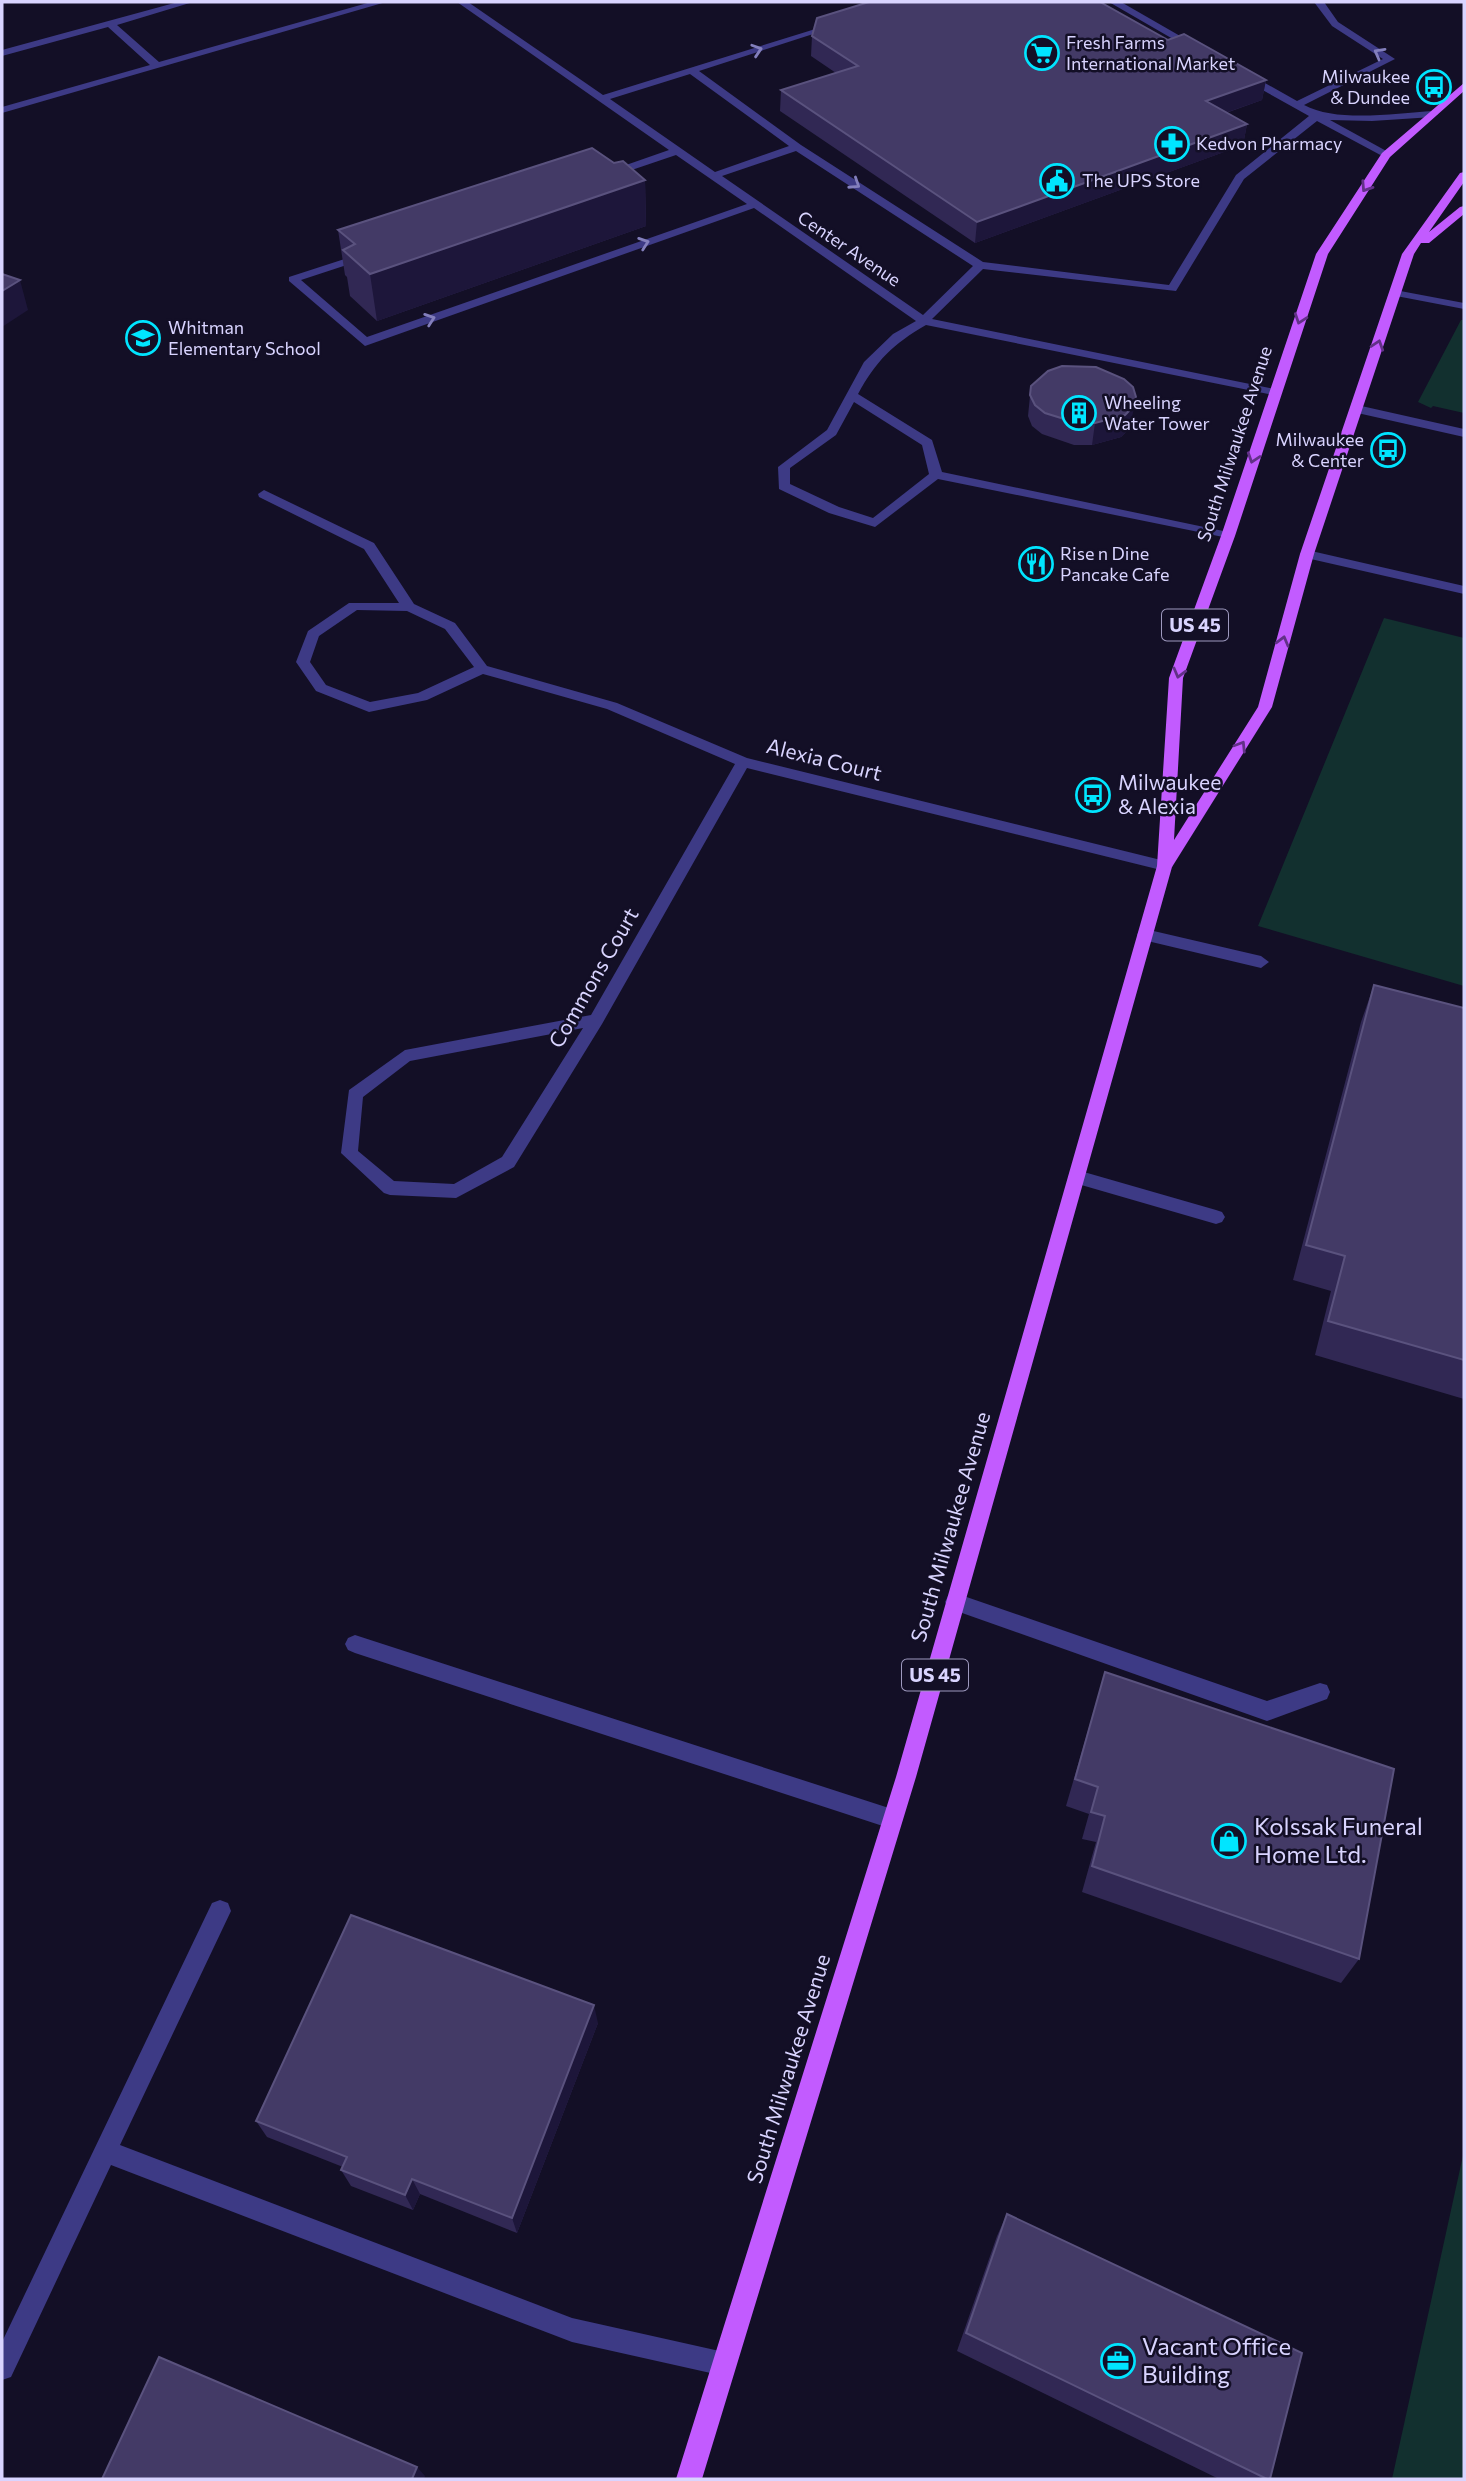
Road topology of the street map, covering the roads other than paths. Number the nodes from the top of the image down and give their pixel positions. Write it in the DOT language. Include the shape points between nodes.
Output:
graph roads {
  1 [pos="188,2"];
  2 [pos="382,2"];
  3 [pos="462,2"];
  4 [pos="1114,2"];
  5 [pos="1319,2"];
  6 [pos="849,19"];
  7 [pos="109,23"];
  8 [pos="2,53"];
  9 [pos="1212,57"];
  10 [pos="157,66"];
  11 [pos="693,71"];
  12 [pos="1236,71"];
  13 [pos="1464,86"];
  14 [pos="601,99"];
  15 [pos="1296,105"];
  16 [pos="2,110"];
  17 [pos="1433,114"];
  18 [pos="1316,116"];
  19 [pos="797,147"];
  20 [pos="676,151"];
  21 [pos="1387,155"];
  22 [pos="1464,175"];
  23 [pos="712,176"];
  24 [pos="602,177"];
  25 [pos="753,205"];
  26 [pos="1462,214"];
  27 [pos="371,254"];
  28 [pos="1408,254"];
  29 [pos="980,265"];
  30 [pos="1395,293"];
  31 [pos="1464,306"];
  32 [pos="924,321"];
  33 [pos="1274,393"];
  34 [pos="853,396"];
  35 [pos="1357,409"];
  36 [pos="1464,433"];
  37 [pos="936,475"];
  38 [pos="264,494"];
  39 [pos="1228,536"];
  40 [pos="1307,554"];
  41 [pos="1464,590"];
  42 [pos="409,607"];
  43 [pos="482,669"];
  44 [pos="743,762"];
  45 [pos="1165,866"];
  46 [pos="1145,935"];
  47 [pos="1261,962"];
  48 [pos="596,1020"];
  49 [pos="1077,1177"];
  50 [pos="1216,1217"];
  51 [pos="955,1602"];
  52 [pos="355,1644"];
  53 [pos="1320,1692"];
  54 [pos="892,1819"];
  55 [pos="220,1911"];
  56 [pos="106,2151"];
  57 [pos="724,2364"];
  58 [pos="2,2368"];
  59 [pos="689,2479"];
  1 -- 7 [label="street"];
  2 -- 10 [label="street"];
  3 -- 14 [label="street, Center Avenue"];
  4 -- 9 [label="street"];
  15 -- 5 [label="street, one-way" via="1390,59 1335,24"];
  11 -- 6 [label="street, one-way"];
  7 -- 8 [label="street"];
  7 -- 10 [label="street"];
  10 -- 16 [label="street"];
  11 -- 14 [label="street"];
  11 -- 19 [label="street"];
  12 -- 15 [label="street"];
  13 -- 17 [label="main road, South Milwaukee Avenue / US 45"];
  14 -- 20 [label="street, Center Avenue"];
  15 -- 18 [label="street"];
  17 -- 18 [label="street"];
  17 -- 21 [label="main road, South Milwaukee Avenue / US 45"];
  18 -- 21 [label="street"];
  18 -- 29 [label="street" via="1240,177 1172,289"];
  19 -- 23 [label="street"];
  19 -- 29 [label="street, one-way"];
  20 -- 23 [label="street, Center Avenue"];
  20 -- 24 [label="street"];
  21 -- 33 [label="main road, South Milwaukee Avenue / US 45, one-way" via="1322,254"];
  22 -- 28 [label="main road, South Milwaukee Avenue / US 45"];
  23 -- 25 [label="street, Center Avenue"];
  27 -- 25 [label="street, one-way" via="293,279 365,342"];
  25 -- 32 [label="street, Center Avenue"];
  26 -- 28 [label="main road"];
  28 -- 30 [label="main road, South Milwaukee Avenue / US 45"];
  29 -- 32 [label="street"];
  30 -- 31 [label="street"];
  35 -- 30 [label="main road, South Milwaukee Avenue / US 45, one-way"];
  32 -- 33 [label="street, Center Avenue"];
  32 -- 34 [label="street" via="897,337 868,365"];
  33 -- 39 [label="main road, South Milwaukee Avenue / US 45, one-way"];
  34 -- 37 [label="street" via="928,443"];
  34 -- 37 [label="street" via="832,432 784,467 784,486 834,510 876,523"];
  35 -- 36 [label="street"];
  35 -- 40 [label="main road, South Milwaukee Avenue / US 45"];
  37 -- 39 [label="street"];
  38 -- 42 [label="street" via="369,546"];
  39 -- 45 [label="main road, South Milwaukee Avenue / US 45, one-way" via="1176,678"];
  40 -- 41 [label="street"];
  45 -- 40 [label="main road, South Milwaukee Avenue / US 45, one-way" via="1265,707"];
  42 -- 43 [label="street" via="450,626"];
  42 -- 43 [label="street" via="354,606 313,634 303,662 321,688 369,707 422,697"];
  43 -- 44 [label="street, Alexia Court" via="612,706"];
  44 -- 45 [label="street, Alexia Court"];
  44 -- 48 [label="street, Commons Court"];
  45 -- 46 [label="main road, South Milwaukee Avenue / US 45"];
  46 -- 47 [label="street"];
  46 -- 49 [label="main road, South Milwaukee Avenue / US 45"];
  48 -- 48 [label="street, Commons Court" via="405,1056 355,1094 349,1153 390,1188 456,1191 508,1162"];
  49 -- 50 [label="street"];
  49 -- 51 [label="main road, South Milwaukee Avenue / US 45"];
  51 -- 53 [label="street" via="1267,1711"];
  51 -- 54 [label="main road, South Milwaukee Avenue / US 45"];
  52 -- 54 [label="street"];
  54 -- 57 [label="main road, South Milwaukee Avenue / US 45"];
  55 -- 56 [label="street"];
  56 -- 57 [label="street" via="572,2330"];
  56 -- 58 [label="street"];
  57 -- 59 [label="main road, South Milwaukee Avenue / US 45"];
}
